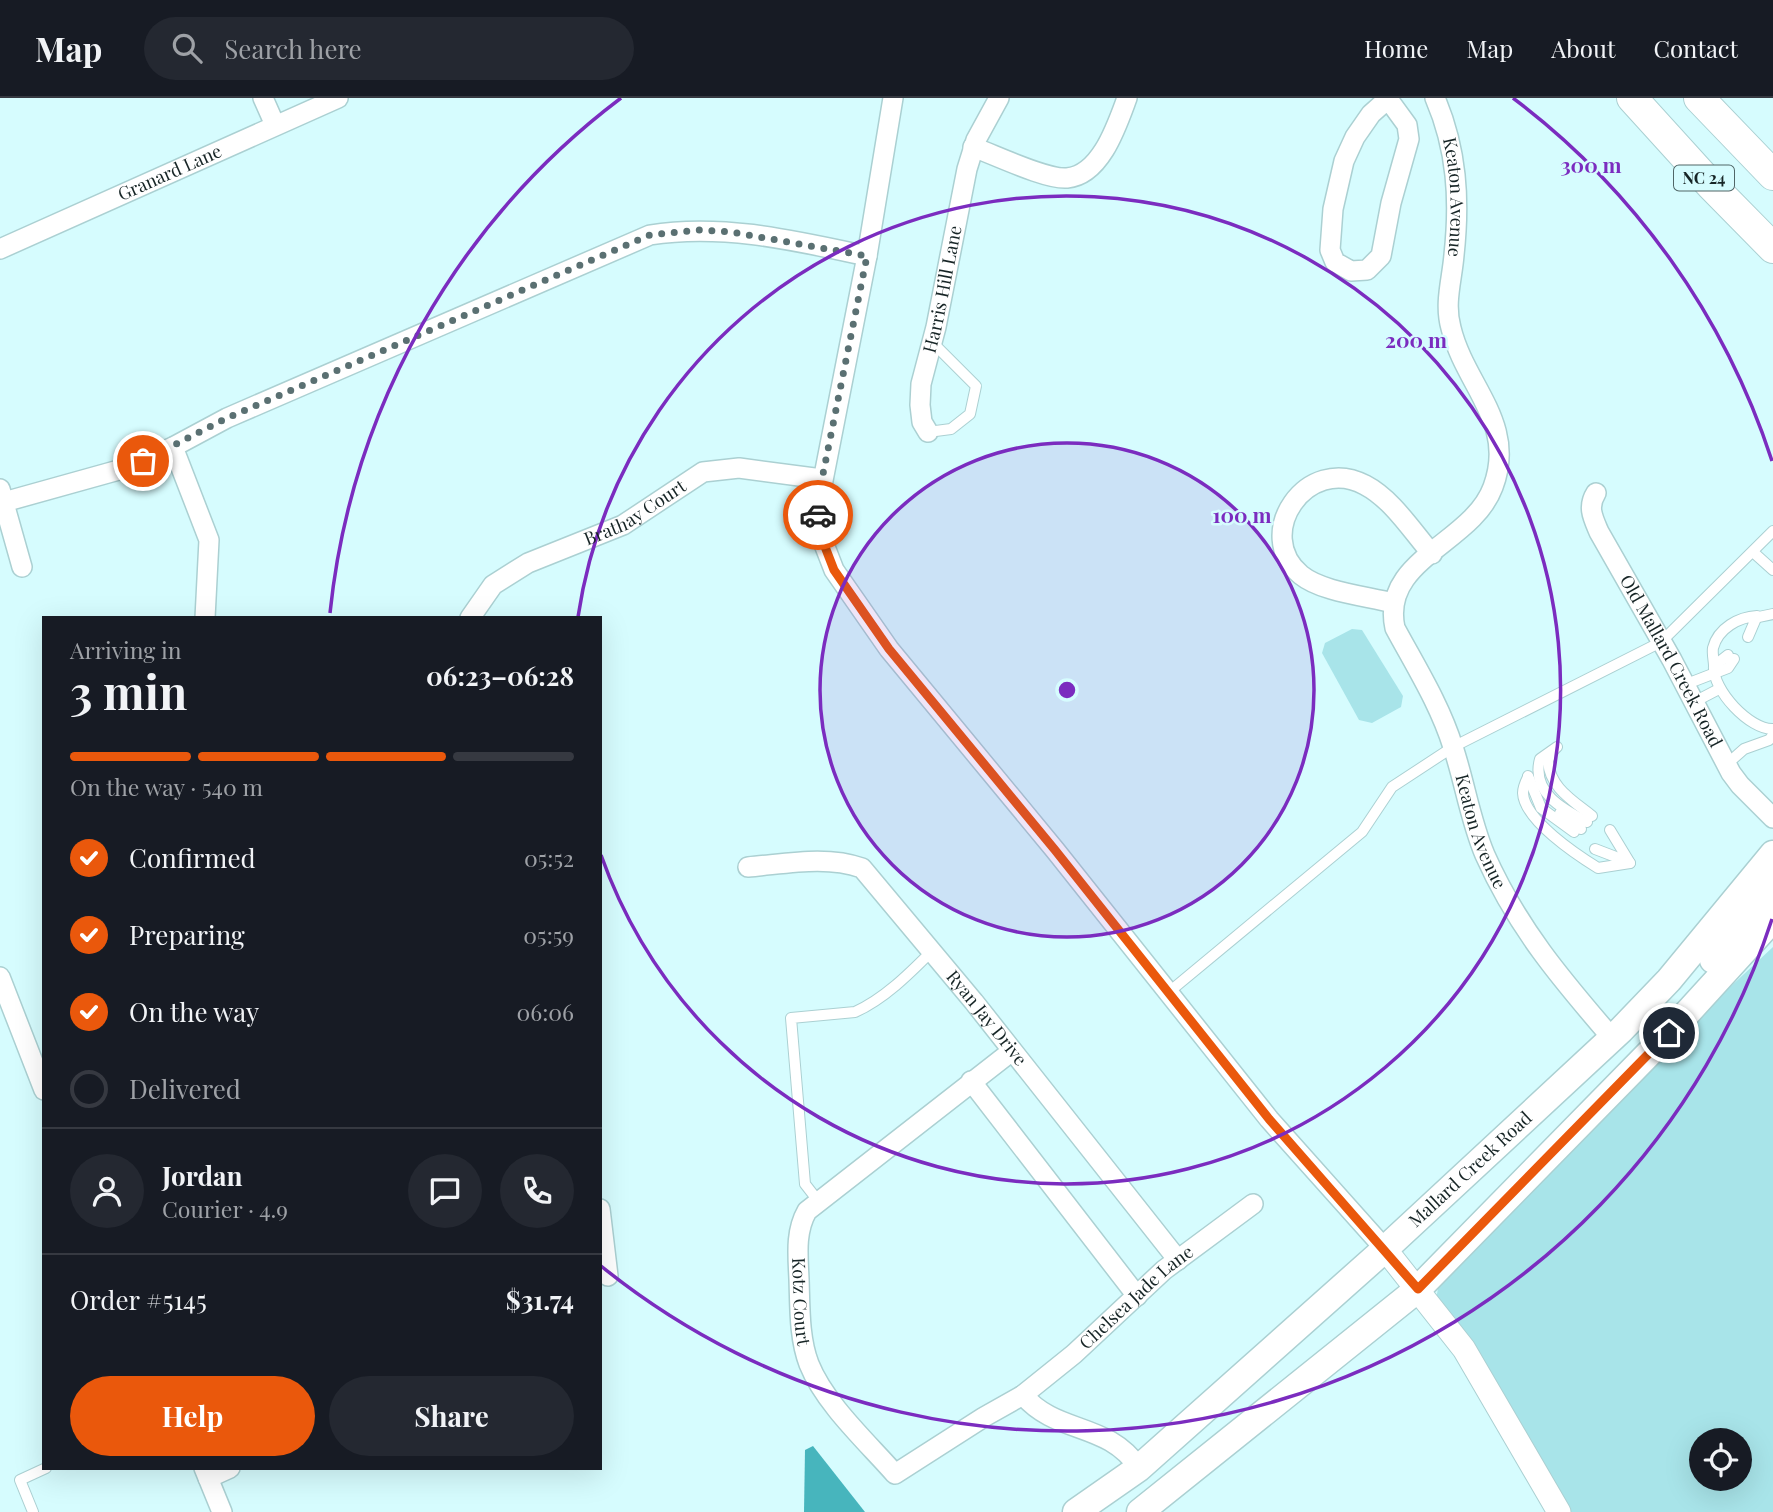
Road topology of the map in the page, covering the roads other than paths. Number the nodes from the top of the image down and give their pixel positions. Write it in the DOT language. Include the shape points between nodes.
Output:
graph roads {
  1 [pos="264,98"];
  2 [pos="338,98"];
  3 [pos="893,98"];
  4 [pos="999,98"];
  5 [pos="1127,98"];
  6 [pos="1435,98"];
  7 [pos="1632,98"];
  8 [pos="1699,98"];
  9 [pos="1390,99"];
  10 [pos="275,125"];
  11 [pos="973,147"];
  12 [pos="1773,175"];
  13 [pos="1773,248"];
  14 [pos="0,249"];
  15 [pos="867,256"];
  16 [pos="932,342"];
  17 [pos="928,432"];
  18 [pos="173,447"];
  19 [pos="822,479"];
  20 [pos="1596,494"];
  21 [pos="2,496"];
  22 [pos="1773,531"];
  23 [pos="1753,552"];
  24 [pos="1432,554"];
  25 [pos="22,567"];
  26 [pos="1772,567"];
  27 [pos="1393,603"];
  28 [pos="1773,614"];
  29 [pos="205,616"];
  30 [pos="471,616"];
  31 [pos="1757,616"];
  32 [pos="1745,635"];
  33 [pos="1661,642"];
  34 [pos="1731,657"];
  35 [pos="1714,670"];
  36 [pos="1719,689"];
  37 [pos="1689,694"];
  38 [pos="1773,729"];
  39 [pos="1773,735"];
  40 [pos="1453,747"];
  41 [pos="1540,759"];
  42 [pos="1726,765"];
  43 [pos="1530,773"];
  44 [pos="1773,818"];
  45 [pos="1585,825"];
  46 [pos="1773,854"];
  47 [pos="1630,863"];
  48 [pos="748,867"];
  49 [pos="1773,885"];
  50 [pos="1773,919"];
  51 [pos="931,952"];
  52 [pos="0,977"];
  53 [pos="1168,992"];
  54 [pos="1612,1038"];
  55 [pos="1653,1049"];
  56 [pos="1012,1051"];
  57 [pos="971,1082"];
  58 [pos="42,1085"];
  59 [pos="819,1202"];
  60 [pos="1253,1204"];
  61 [pos="602,1226"];
  62 [pos="1385,1249"];
  63 [pos="1178,1260"];
  64 [pos="608,1276"];
  65 [pos="1418,1289"];
  66 [pos="1137,1296"];
  67 [pos="1023,1395"];
  68 [pos="1139,1468"];
  69 [pos="42,1470"];
  70 [pos="206,1473"];
  71 [pos="33,1512"];
  72 [pos="222,1512"];
  73 [pos="1076,1512"];
  74 [pos="1140,1512"];
  75 [pos="1559,1512"];
  1 -- 10 [label="street"];
  2 -- 10 [label="street, Granard Lane"];
  3 -- 15 [label="street"];
  4 -- 11 [label="street, Harris Hill Lane"];
  5 -- 11 [label="street" via="1106,148 1075,177 1044,173"];
  6 -- 24 [label="street, Keaton Avenue" via="1450,140 1457,189 1448,293 1450,328 1496,425 1500,456 1486,502"];
  7 -- 13 [label="main road, NC 24"];
  8 -- 12 [label="main road, NC 24"];
  9 -- 9 [label="street" via="1407,125 1409,139 1381,256 1367,270 1351,271 1335,262 1330,250 1333,209 1355,137 1371,114"];
  10 -- 14 [label="street, Granard Lane"];
  11 -- 16 [label="street, Harris Hill Lane"];
  15 -- 18 [label="street" via="731,232 650,235 227,418"];
  15 -- 19 [label="street"];
  16 -- 17 [label="street, Harris Hill Lane" via="920,405"];
  16 -- 17 [label="lane" via="976,386 970,414 951,429"];
  18 -- 21 [label="street" via="127,468"];
  18 -- 29 [label="street" via="209,540"];
  19 -- 30 [label="street, Brathay Court" via="739,468 703,472 622,525 528,563 493,585"];
  19 -- 53 [label="street" via="819,525 841,584"];
  20 -- 33 [label="street, Old Mallard Creek Road" via="1591,500 1593,518"];
  21 -- 25 [label="street"];
  22 -- 23 [label="lane"];
  23 -- 26 [label="lane"];
  23 -- 33 [label="lane"];
  24 -- 27 [label="street, Keaton Avenue" via="1401,582"];
  24 -- 27 [label="street" via="1382,497 1350,479 1314,483 1290,504 1282,538 1297,571 1319,585"];
  27 -- 40 [label="street, Keaton Avenue" via="1395,628"];
  28 -- 31 [label="lane"];
  31 -- 32 [label="lane"];
  31 -- 35 [label="lane" via="1743,617 1727,627 1713,649"];
  33 -- 37 [label="street, Old Mallard Creek Road"];
  33 -- 40 [label="lane"];
  34 -- 35 [label="lane" via="1728,668"];
  35 -- 36 [label="lane"];
  35 -- 37 [label="lane"];
  36 -- 37 [label="lane"];
  36 -- 38 [label="lane" via="1759,726"];
  37 -- 42 [label="street, Old Mallard Creek Road"];
  39 -- 42 [label="lane" via="1744,749"];
  40 -- 53 [label="lane" via="1392,787 1362,832"];
  40 -- 54 [label="street, Keaton Avenue" via="1478,836 1516,914 1558,976"];
  41 -- 43 [label="lane"];
  41 -- 45 [label="lane" via="1537,777 1546,794"];
  41 -- 45 [label="lane" via="1557,747 1548,760 1552,781"];
  42 -- 44 [label="street, Old Mallard Creek Road"];
  43 -- 45 [label="lane" via="1541,798"];
  43 -- 47 [label="lane" via="1523,793 1529,810 1543,826 1598,869"];
  46 -- 54 [label="main road, Mallard Creek Road" via="1669,980"];
  47 -- 47 [label="lane" via="1603,839"];
  48 -- 51 [label="street, Ryan Jay Drive" via="822,861 862,868"];
  49 -- 55 [label="main road" via="1728,944 1655,1024"];
  50 -- 55 [label="main road"];
  51 -- 56 [label="street, Ryan Jay Drive"];
  51 -- 59 [label="lane" via="903,980 864,1008 791,1018 806,1184"];
  52 -- 58 [label="street"];
  53 -- 62 [label="street" via="1269,1119"];
  54 -- 62 [label="main road, Mallard Creek Road"];
  55 -- 65 [label="main road"];
  56 -- 57 [label="street, Kotz Court"];
  56 -- 63 [label="street, Ryan Jay Drive"];
  57 -- 59 [label="street, Kotz Court"];
  57 -- 66 [label="street"];
  59 -- 67 [label="street, Kotz Court" via="800,1224 804,1347 821,1385 895,1474"];
  60 -- 63 [label="street, Chelsea Jade Lane"];
  61 -- 64 [label="street"];
  62 -- 65 [label="street"];
  62 -- 68 [label="main road, Mallard Creek Road"];
  63 -- 66 [label="street, Chelsea Jade Lane"];
  65 -- 74 [label="main road"];
  65 -- 75 [label="street" via="1464,1349"];
  66 -- 67 [label="street, Chelsea Jade Lane"];
  67 -- 68 [label="street" via="1042,1414 1120,1446"];
  68 -- 73 [label="main road, Mallard Creek Road"];
  69 -- 71 [label="lane" via="20,1480"];
  70 -- 72 [label="street"];
}
